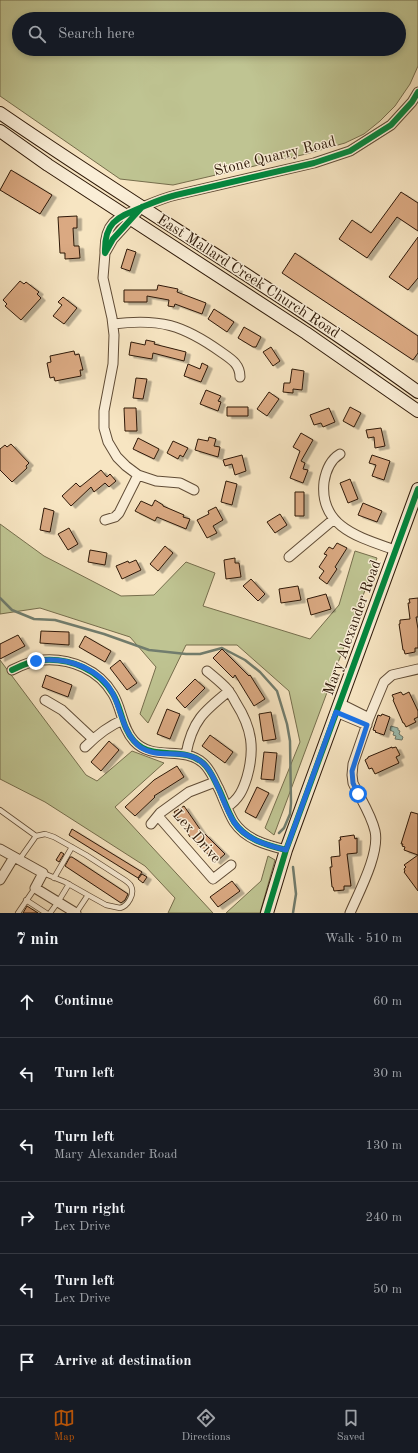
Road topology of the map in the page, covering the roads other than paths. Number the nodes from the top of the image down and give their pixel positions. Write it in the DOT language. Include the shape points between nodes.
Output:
graph roads {
  1 [pos="418,92"];
  2 [pos="0,112"];
  3 [pos="0,131"];
  4 [pos="142,207"];
  5 [pos="128,217"];
  6 [pos="113,324"];
  7 [pos="240,377"];
  8 [pos="418,392"];
  9 [pos="418,411"];
  10 [pos="340,454"];
  11 [pos="138,475"];
  12 [pos="418,489"];
  13 [pos="194,490"];
  14 [pos="334,519"];
  15 [pos="105,520"];
  16 [pos="395,550"];
  17 [pos="289,557"];
  18 [pos="418,669"];
  19 [pos="12,670"];
  20 [pos="207,671"];
  21 [pos="229,691"];
  22 [pos="45,700"];
  23 [pos="338,708"];
  24 [pos="123,720"];
  25 [pos="368,722"];
  26 [pos="93,739"];
  27 [pos="85,747"];
  28 [pos="186,754"];
  29 [pos="215,782"];
  30 [pos="227,807"];
  31 [pos="0,810"];
  32 [pos="158,816"];
  33 [pos="150,824"];
  34 [pos="36,836"];
  35 [pos="72,847"];
  36 [pos="0,849"];
  37 [pos="286,850"];
  38 [pos="17,859"];
  39 [pos="230,865"];
  40 [pos="43,873"];
  41 [pos="54,878"];
  42 [pos="0,880"];
  43 [pos="69,884"];
  44 [pos="34,888"];
  45 [pos="88,895"];
  46 [pos="26,900"];
  47 [pos="58,902"];
  48 [pos="18,913"];
  49 [pos="46,913"];
  50 [pos="50,913"];
  51 [pos="76,913"];
  52 [pos="267,913"];
  53 [pos="350,913"];
  1 -- 4 [label="street, Stone Quarry Road" via="391,125 350,151 314,163 176,195"];
  2 -- 4 [label="main road, East Mallard Creek Church Road"];
  3 -- 5 [label="main road, East Mallard Creek Church Road"];
  4 -- 5 [label="street, Stone Quarry Road"];
  4 -- 8 [label="main road, East Mallard Creek Church Road" via="297,308"];
  5 -- 6 [label="street" via="117,219 110,225 105,239 103,278"];
  5 -- 9 [label="main road, East Mallard Creek Church Road" via="306,333"];
  6 -- 7 [label="street" via="149,322 188,331 233,360 239,368"];
  6 -- 11 [label="street" via="114,351 104,411 104,428 108,442 118,458"];
  10 -- 14 [label="street" via="331,461 324,484 324,495"];
  11 -- 13 [label="street" via="156,481 180,483"];
  11 -- 15 [label="street" via="119,513"];
  12 -- 16 [label="main road, Mary Alexander Road"];
  14 -- 16 [label="street" via="350,533"];
  14 -- 17 [label="street"];
  16 -- 23 [label="main road, Mary Alexander Road"];
  18 -- 25 [label="street" via="392,675 386,679"];
  19 -- 24 [label="street" via="44,660 61,660 86,668 114,695"];
  20 -- 21 [label="street"];
  21 -- 28 [label="street" via="199,719 191,733"];
  21 -- 30 [label="street" via="249,727 252,753 244,787 234,802"];
  22 -- 26 [label="street" via="62,710"];
  23 -- 25 [label="street"];
  23 -- 37 [label="main road, Mary Alexander Road"];
  24 -- 26 [label="street"];
  24 -- 28 [label="street" via="131,738 142,748 158,753"];
  25 -- 53 [label="street" via="353,764 352,776 373,825 375,844"];
  26 -- 27 [label="street"];
  28 -- 29 [label="street" via="204,764"];
  29 -- 30 [label="street"];
  29 -- 32 [label="street, Lex Drive" via="189,792"];
  30 -- 37 [label="street" via="234,821 246,834 266,845"];
  31 -- 34 [label="lane"];
  32 -- 33 [label="street, Lex Drive"];
  32 -- 39 [label="street, Lex Drive" via="213,879"];
  34 -- 35 [label="lane" via="48,835"];
  34 -- 38 [label="lane"];
  35 -- 41 [label="lane"];
  35 -- 45 [label="lane" via="120,877 132,890 125,906 120,908 106,905"];
  36 -- 38 [label="street"];
  37 -- 52 [label="main road, Mary Alexander Road"];
  38 -- 40 [label="street"];
  38 -- 42 [label="street"];
  40 -- 41 [label="lane"];
  40 -- 44 [label="street"];
  41 -- 43 [label="lane"];
  43 -- 45 [label="lane"];
  43 -- 47 [label="lane"];
  44 -- 46 [label="lane"];
  44 -- 47 [label="street"];
  45 -- 51 [label="lane"];
  46 -- 48 [label="lane"];
  46 -- 49 [label="lane"];
  47 -- 50 [label="lane"];
  47 -- 51 [label="street"];
}
